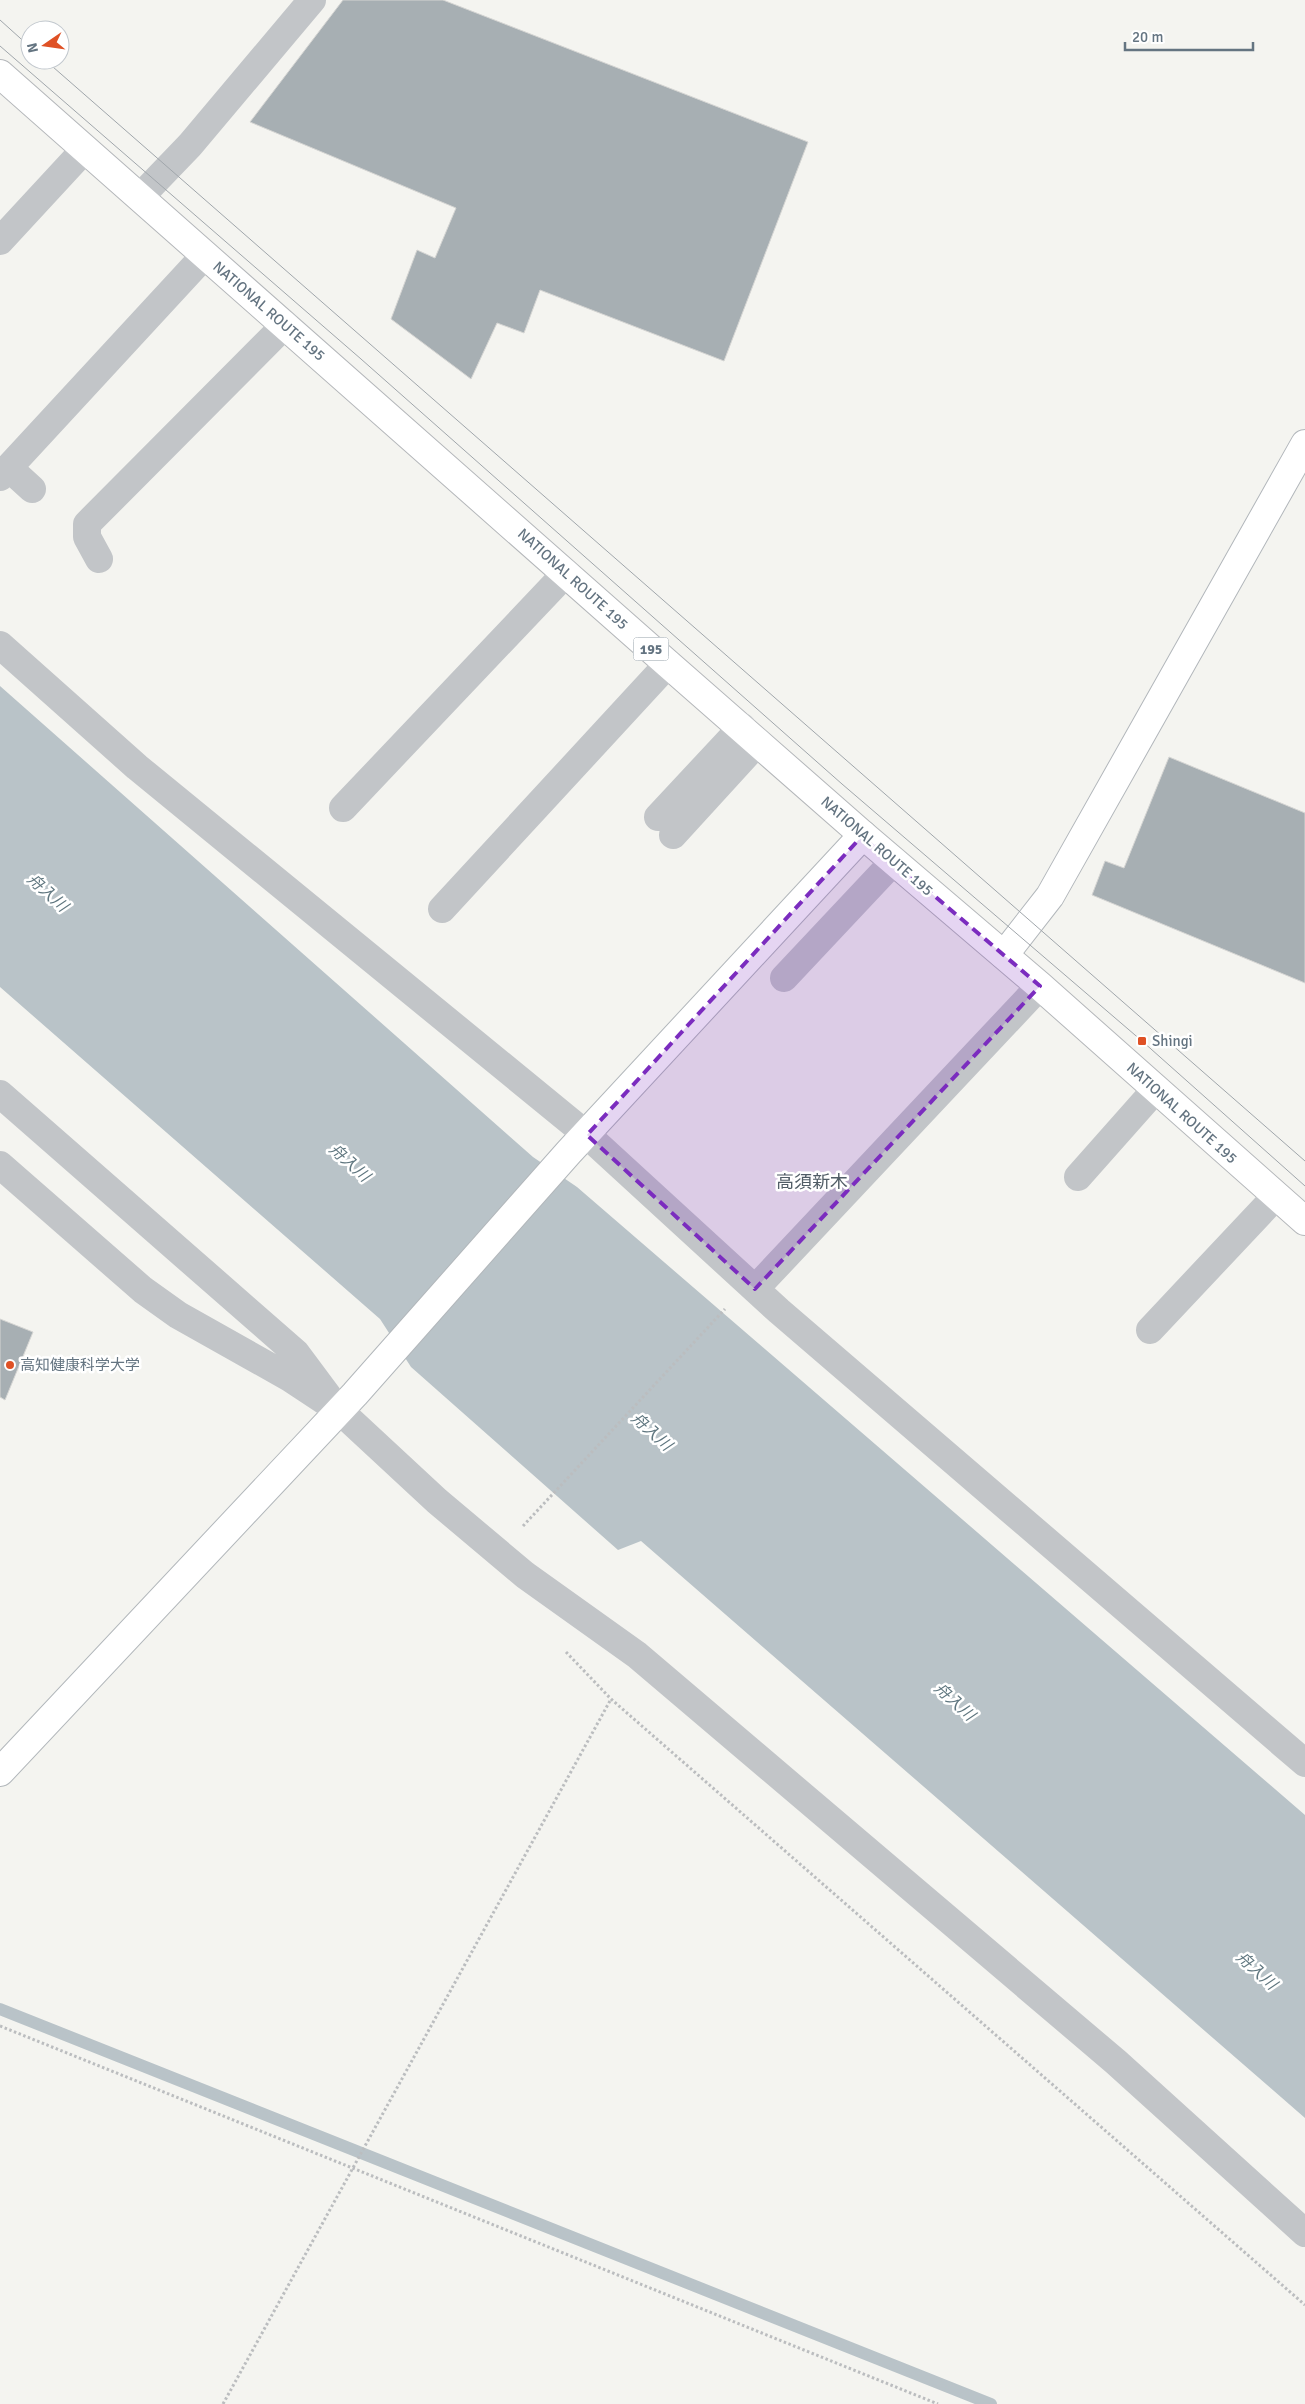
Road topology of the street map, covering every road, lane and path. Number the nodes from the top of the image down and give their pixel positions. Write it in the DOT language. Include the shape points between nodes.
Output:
graph roads {
  1 [pos="312,0"];
  2 [pos="0,74"];
  3 [pos="85,149"];
  4 [pos="140,198"];
  5 [pos="0,241"];
  6 [pos="205,254"];
  7 [pos="285,325"];
  8 [pos="1305,444"];
  9 [pos="4,472"];
  10 [pos="32,488"];
  11 [pos="99,559"];
  12 [pos="566,573"];
  13 [pos="0,645"];
  14 [pos="668,664"];
  15 [pos="750,735"];
  16 [pos="343,808"];
  17 [pos="665,826"];
  18 [pos="864,835"];
  19 [pos="894,861"];
  20 [pos="442,909"];
  21 [pos="1004,955"];
  22 [pos="784,978"];
  23 [pos="1040,986"];
  24 [pos="1156,1089"];
  25 [pos="0,1094"];
  26 [pos="578,1144"];
  27 [pos="0,1166"];
  28 [pos="1078,1177"];
  29 [pos="1276,1196"];
  30 [pos="1305,1221"];
  31 [pos="755,1289"];
  32 [pos="727,1308"];
  33 [pos="1150,1330"];
  34 [pos="348,1402"];
  35 [pos="519,1530"];
  36 [pos="564,1650"];
  37 [pos="611,1699"];
  38 [pos="1305,1763"];
  39 [pos="0,1772"];
  40 [pos="0,2026"];
  41 [pos="353,2167"];
  42 [pos="1305,2233"];
  43 [pos="1305,2305"];
  44 [pos="223,2404"];
  45 [pos="938,2404"];
  1 -- 4 [label="street" via="190,145"];
  2 -- 3 [label="main road, NATIONAL ROUTE 195 / 195"];
  3 -- 4 [label="main road, NATIONAL ROUTE 195 / 195"];
  3 -- 5 [label="street"];
  4 -- 6 [label="main road, NATIONAL ROUTE 195 / 195"];
  6 -- 7 [label="main road, NATIONAL ROUTE 195 / 195"];
  6 -- 9 [label="street"];
  7 -- 11 [label="street" via="87,524 87,538"];
  7 -- 12 [label="main road, NATIONAL ROUTE 195 / 195"];
  8 -- 21 [label="main road" via="1050,896"];
  9 -- 10 [label="street"];
  12 -- 14 [label="main road, NATIONAL ROUTE 195 / 195"];
  12 -- 16 [label="street"];
  13 -- 26 [label="street" via="137,767"];
  14 -- 15 [label="main road, NATIONAL ROUTE 195 / 195"];
  14 -- 20 [label="street"];
  15 -- 17 [label="street"];
  15 -- 18 [label="main road, NATIONAL ROUTE 195 / 195"];
  18 -- 19 [label="main road, NATIONAL ROUTE 195 / 195"];
  18 -- 26 [label="main road"];
  19 -- 21 [label="main road, NATIONAL ROUTE 195 / 195"];
  19 -- 22 [label="street"];
  21 -- 23 [label="main road, NATIONAL ROUTE 195 / 195"];
  23 -- 24 [label="main road, NATIONAL ROUTE 195 / 195"];
  23 -- 31 [label="street"];
  24 -- 28 [label="street"];
  24 -- 29 [label="main road, NATIONAL ROUTE 195 / 195"];
  25 -- 34 [label="street"];
  26 -- 31 [label="street"];
  26 -- 34 [label="main road"];
  27 -- 34 [label="street" via="143,1290 178,1315 290,1378"];
  29 -- 30 [label="main road, NATIONAL ROUTE 195 / 195"];
  29 -- 33 [label="street"];
  31 -- 38 [label="street"];
  32 -- 35 [label="path"];
  34 -- 39 [label="main road"];
  34 -- 42 [label="street" via="437,1501 526,1575 637,1655 1108,2056"];
  36 -- 37 [label="path"];
  37 -- 41 [label="path"];
  37 -- 43 [label="path"];
  40 -- 41 [label="path"];
  41 -- 44 [label="path"];
  41 -- 45 [label="path"];
}
